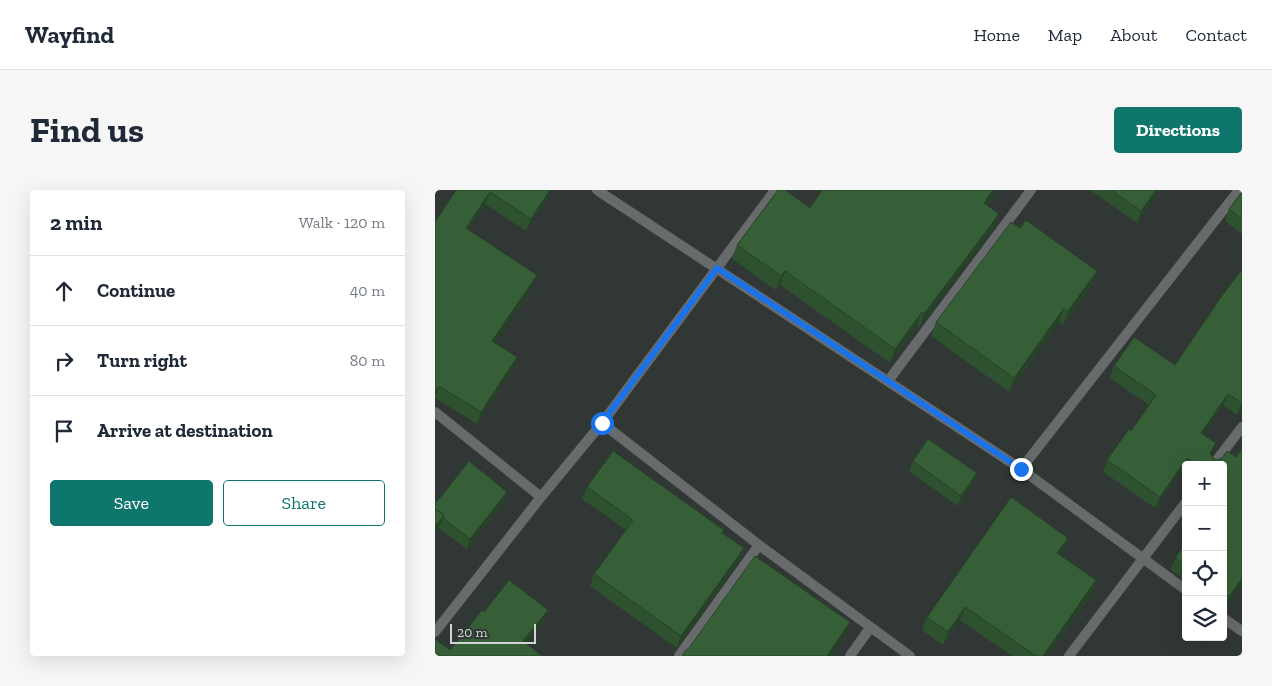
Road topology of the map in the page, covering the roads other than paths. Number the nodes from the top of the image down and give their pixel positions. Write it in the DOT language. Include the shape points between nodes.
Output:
graph roads {
  1 [pos="597,190"];
  2 [pos="775,190"];
  3 [pos="1031,190"];
  4 [pos="1239,190"];
  5 [pos="717,268"];
  6 [pos="887,381"];
  7 [pos="435,412"];
  8 [pos="602,423"];
  9 [pos="1242,426"];
  10 [pos="1216,461"];
  11 [pos="1021,469"];
  12 [pos="541,497"];
  13 [pos="1183,506"];
  14 [pos="759,544"];
  15 [pos="1143,558"];
  16 [pos="1182,587"];
  17 [pos="1227,621"];
  18 [pos="870,628"];
  19 [pos="1242,631"];
  20 [pos="435,632"];
  21 [pos="679,656"];
  22 [pos="850,656"];
  23 [pos="910,656"];
  24 [pos="1069,656"];
  1 -- 5 [label="street"];
  2 -- 5 [label="street"];
  3 -- 6 [label="street"];
  4 -- 11 [label="street"];
  5 -- 6 [label="street"];
  5 -- 8 [label="street"];
  6 -- 11 [label="street"];
  7 -- 12 [label="street"];
  8 -- 12 [label="street"];
  8 -- 14 [label="street"];
  9 -- 10 [label="street"];
  11 -- 15 [label="street"];
  12 -- 20 [label="street"];
  13 -- 15 [label="street"];
  14 -- 18 [label="street"];
  14 -- 21 [label="street"];
  15 -- 16 [label="street"];
  15 -- 24 [label="street"];
  17 -- 19 [label="street"];
  18 -- 22 [label="street"];
  18 -- 23 [label="street"];
}
